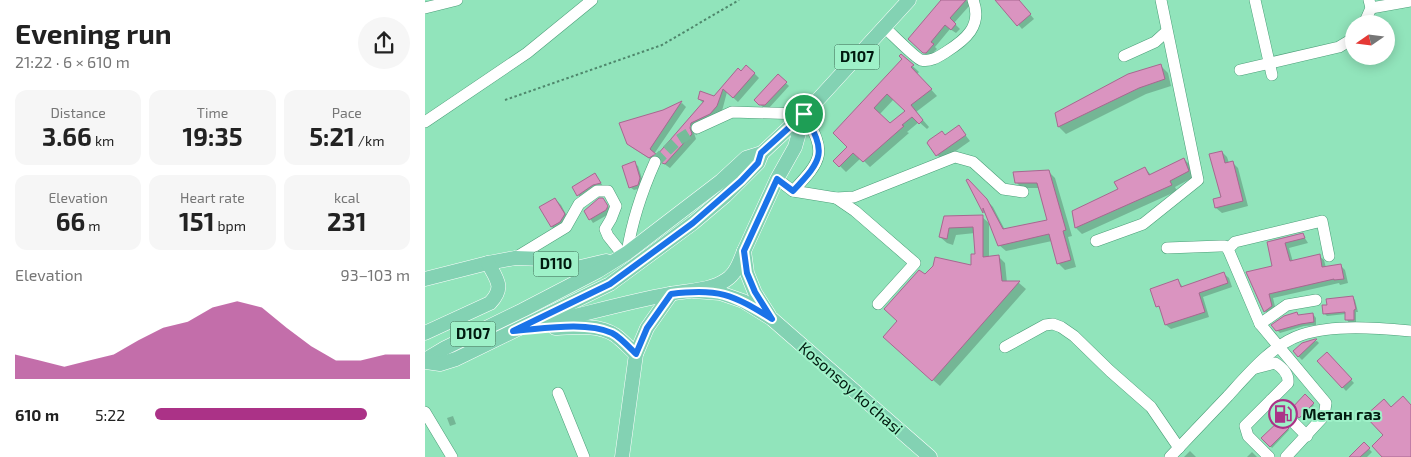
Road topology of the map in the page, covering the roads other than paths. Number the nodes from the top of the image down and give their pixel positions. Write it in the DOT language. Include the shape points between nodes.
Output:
graph roads {
  1 [pos="457,0"];
  2 [pos="592,0"];
  3 [pos="909,0"];
  4 [pos="973,0"];
  5 [pos="1161,0"];
  6 [pos="1255,0"];
  7 [pos="1411,1"];
  8 [pos="1370,4"];
  9 [pos="425,8"];
  10 [pos="885,27"];
  11 [pos="1166,32"];
  12 [pos="1345,43"];
  13 [pos="1124,56"];
  14 [pos="1271,69"];
  15 [pos="1240,70"];
  16 [pos="804,114"];
  17 [pos="425,122"];
  18 [pos="697,128"];
  19 [pos="759,155"];
  20 [pos="655,162"];
  21 [pos="777,179"];
  22 [pos="793,191"];
  23 [pos="1023,192"];
  24 [pos="836,198"];
  25 [pos="1097,241"];
  26 [pos="1167,248"];
  27 [pos="1229,249"];
  28 [pos="744,251"];
  29 [pos="624,255"];
  30 [pos="1329,256"];
  31 [pos="515,258"];
  32 [pos="488,263"];
  33 [pos="425,279"];
  34 [pos="693,291"];
  35 [pos="671,294"];
  36 [pos="1316,300"];
  37 [pos="878,304"];
  38 [pos="772,319"];
  39 [pos="1259,324"];
  40 [pos="513,331"];
  41 [pos="1411,331"];
  42 [pos="425,333"];
  43 [pos="1005,346"];
  44 [pos="1278,347"];
  45 [pos="636,354"];
  46 [pos="425,361"];
  47 [pos="1255,368"];
  48 [pos="557,393"];
  49 [pos="1271,400"];
  50 [pos="425,412"];
  51 [pos="1307,436"];
  52 [pos="1179,448"];
  53 [pos="451,457"];
  54 [pos="584,457"];
  55 [pos="622,457"];
  56 [pos="930,457"];
  57 [pos="1170,457"];
  58 [pos="1269,457"];
  59 [pos="1286,457"];
  1 -- 9 [label="lane"];
  2 -- 17 [label="lane" via="527,53"];
  3 -- 10 [label="main road, D107"];
  4 -- 10 [label="lane" via="976,18 970,34 931,61 919,60"];
  5 -- 11 [label="lane"];
  6 -- 14 [label="lane"];
  7 -- 8 [label="lane"];
  10 -- 16 [label="main road, D107"];
  11 -- 13 [label="lane" via="1155,42"];
  11 -- 25 [label="lane" via="1198,180 1143,224"];
  12 -- 14 [label="lane"];
  14 -- 15 [label="lane"];
  16 -- 18 [label="lane" via="733,112"];
  16 -- 19 [label="main road, D107"];
  16 -- 21 [label="main road" via="795,147"];
  16 -- 22 [label="lane" via="816,134 819,154 813,169"];
  19 -- 21 [label="main road"];
  19 -- 29 [label="main road, D107" via="746,158"];
  19 -- 40 [label="main road, D107" via="741,181 693,223 610,284"];
  20 -- 29 [label="lane"];
  21 -- 22 [label="lane"];
  21 -- 28 [label="main road"];
  22 -- 24 [label="lane"];
  23 -- 24 [label="lane" via="1003,190 973,162 955,157 863,194"];
  24 -- 37 [label="lane" via="915,263"];
  26 -- 27 [label="lane" via="1225,246"];
  27 -- 30 [label="lane" via="1235,242 1322,221"];
  27 -- 39 [label="lane"];
  28 -- 34 [label="main road" via="728,279"];
  28 -- 38 [label="main road" via="747,273"];
  29 -- 31 [label="main road, D110" via="572,270 543,260"];
  29 -- 31 [label="lane" via="607,236 605,229 616,206 608,191 597,190 579,204 566,227"];
  29 -- 46 [label="main road, D107" via="590,276"];
  31 -- 32 [label="main road, D110"];
  32 -- 33 [label="main road, D110"];
  32 -- 42 [label="main road" via="499,285 497,296 490,303"];
  34 -- 35 [label="main road"];
  34 -- 38 [label="main road" via="720,293 743,301"];
  35 -- 40 [label="main road"];
  35 -- 45 [label="main road" via="647,328"];
  36 -- 39 [label="lane" via="1287,305"];
  38 -- 56 [label="main road, Kosonsoy ko’chasi"];
  39 -- 44 [label="lane"];
  40 -- 45 [label="main road" via="572,327 599,329 614,334"];
  40 -- 46 [label="main road, D107" via="456,360 440,364"];
  41 -- 44 [label="lane" via="1320,330 1299,335"];
  43 -- 52 [label="lane" via="1045,326 1061,327 1151,407"];
  44 -- 47 [label="lane"];
  44 -- 51 [label="lane" via="1326,402 1324,416"];
  45 -- 55 [label="main road"];
  47 -- 49 [label="lane" via="1275,363 1287,375 1288,383"];
  47 -- 52 [label="lane"];
  48 -- 54 [label="lane"];
  49 -- 51 [label="lane"];
  49 -- 58 [label="lane" via="1245,426 1248,436"];
  50 -- 53 [label="lane"];
  51 -- 59 [label="lane"];
  52 -- 57 [label="lane"];
}
